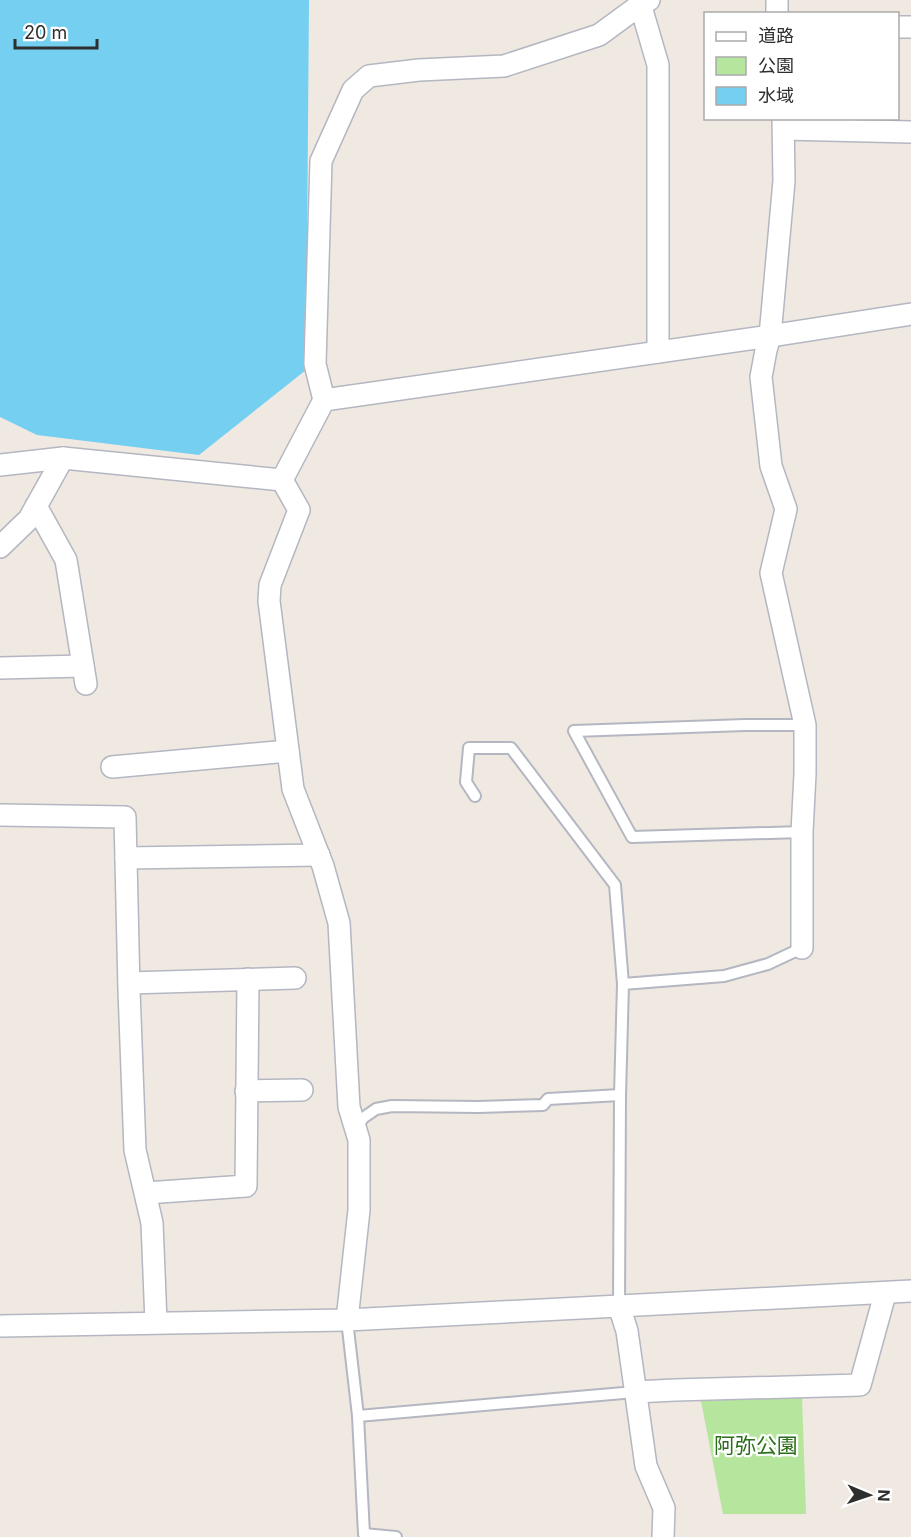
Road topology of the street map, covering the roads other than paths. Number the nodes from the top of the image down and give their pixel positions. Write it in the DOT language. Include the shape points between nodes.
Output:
graph roads {
  1 [pos="643,2"];
  2 [pos="783,124"];
  3 [pos="911,132"];
  4 [pos="911,314"];
  5 [pos="770,336"];
  6 [pos="658,352"];
  7 [pos="324,400"];
  8 [pos="63,458"];
  9 [pos="0,465"];
  10 [pos="282,480"];
  11 [pos="36,506"];
  12 [pos="0,547"];
  13 [pos="0,668"];
  14 [pos="805,725"];
  15 [pos="288,751"];
  16 [pos="112,766"];
  17 [pos="475,796"];
  18 [pos="0,815"];
  19 [pos="802,832"];
  20 [pos="319,855"];
  21 [pos="126,858"];
  22 [pos="802,948"];
  23 [pos="295,978"];
  24 [pos="248,979"];
  25 [pos="129,982"];
  26 [pos="623,984"];
  27 [pos="302,1090"];
  28 [pos="246,1091"];
  29 [pos="620,1095"];
  30 [pos="356,1131"];
  31 [pos="146,1193"];
  32 [pos="911,1292"];
  33 [pos="885,1294"];
  34 [pos="619,1306"];
  35 [pos="348,1320"];
  36 [pos="156,1322"];
  37 [pos="0,1326"];
  38 [pos="635,1392"];
  39 [pos="358,1416"];
  40 [pos="396,1537"];
  41 [pos="663,1537"];
  1 -- 6 [label="street" via="657,65"];
  1 -- 7 [label="street" via="599,35 504,66 369,76 353,90 321,160 315,364"];
  2 -- 3 [label="street"];
  2 -- 5 [label="street" via="784,181"];
  4 -- 5 [label="street"];
  5 -- 6 [label="street"];
  5 -- 14 [label="street" via="761,376 771,466 786,508 771,573"];
  6 -- 7 [label="street"];
  7 -- 10 [label="street"];
  8 -- 9 [label="street"];
  8 -- 10 [label="street"];
  8 -- 11 [label="street"];
  10 -- 15 [label="street" via="299,510 270,585 269,601"];
  11 -- 12 [label="street" via="29,519"];
  11 -- 13 [label="street" via="66,560 84,675"];
  14 -- 19 [label="street"];
  14 -- 19 [label="lane" via="574,731 632,837"];
  15 -- 16 [label="street"];
  15 -- 20 [label="street" via="293,789"];
  17 -- 26 [label="lane" via="466,782 469,748 511,748 615,885"];
  18 -- 21 [label="street" via="125,817"];
  19 -- 22 [label="street"];
  20 -- 21 [label="street"];
  20 -- 30 [label="street" via="339,923 349,1107"];
  21 -- 25 [label="street"];
  22 -- 26 [label="lane" via="768,964 724,976"];
  23 -- 24 [label="street"];
  24 -- 25 [label="street"];
  24 -- 28 [label="street"];
  25 -- 31 [label="street" via="135,1150"];
  26 -- 29 [label="lane"];
  27 -- 28 [label="street"];
  28 -- 31 [label="street" via="246,1186"];
  29 -- 30 [label="lane" via="548,1099 543,1105 392,1106 376,1109 363,1118"];
  29 -- 34 [label="lane"];
  30 -- 35 [label="street" via="359,1210"];
  31 -- 36 [label="street" via="152,1222"];
  32 -- 33 [label="street"];
  33 -- 34 [label="street"];
  33 -- 38 [label="street" via="860,1385"];
  34 -- 35 [label="street"];
  34 -- 38 [label="street" via="627,1331"];
  35 -- 36 [label="street"];
  35 -- 39 [label="lane"];
  36 -- 37 [label="street"];
  38 -- 39 [label="lane"];
  38 -- 41 [label="street" via="646,1466 664,1508"];
  39 -- 40 [label="lane" via="364,1534"];
}
